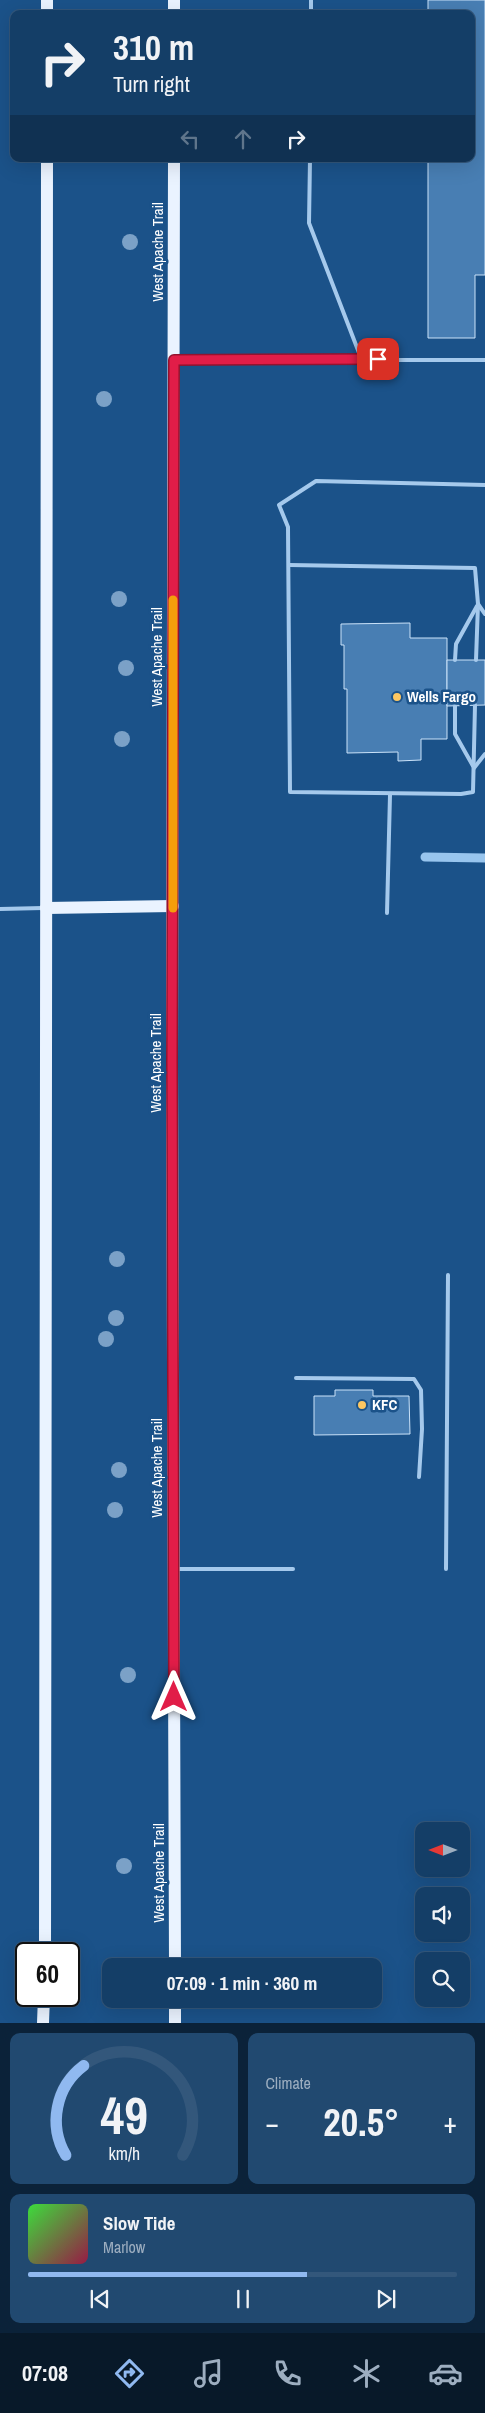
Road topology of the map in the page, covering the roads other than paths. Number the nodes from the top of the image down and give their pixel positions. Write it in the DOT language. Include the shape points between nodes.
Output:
graph roads {
  1 [pos="47,162"];
  2 [pos="174,162"];
  3 [pos="310,162"];
  4 [pos="361,358"];
  5 [pos="174,360"];
  6 [pos="485,360"];
  7 [pos="485,485"];
  8 [pos="289,565"];
  9 [pos="478,604"];
  10 [pos="485,614"];
  11 [pos="455,660"];
  12 [pos="476,660"];
  13 [pos="475,705"];
  14 [pos="455,706"];
  15 [pos="485,754"];
  16 [pos="474,768"];
  17 [pos="390,795"];
  18 [pos="173,906"];
  19 [pos="46,908"];
  20 [pos="0,909"];
  21 [pos="386,913"];
  22 [pos="448,1275"];
  23 [pos="296,1378"];
  24 [pos="419,1477"];
  25 [pos="174,1569"];
  26 [pos="293,1569"];
  27 [pos="446,1569"];
  28 [pos="45,1942"];
  29 [pos="175,1958"];
  30 [pos="44,2007"];
  31 [pos="175,2008"];
  32 [pos="44,2023"];
  33 [pos="175,2023"];
  1 -- 19 [label="main road"];
  2 -- 5 [label="main road, West Apache Trail"];
  3 -- 4 [label="lane" via="309,223"];
  4 -- 5 [label="lane"];
  4 -- 6 [label="lane"];
  5 -- 18 [label="main road, West Apache Trail"];
  7 -- 8 [label="lane" via="316,481 279,505 288,527"];
  8 -- 9 [label="lane" via="475,568"];
  8 -- 17 [label="lane" via="290,792"];
  9 -- 10 [label="lane"];
  9 -- 11 [label="lane" via="456,644"];
  9 -- 12 [label="lane"];
  13 -- 16 [label="lane"];
  14 -- 16 [label="lane" via="455,734"];
  15 -- 16 [label="lane"];
  16 -- 17 [label="lane" via="473,792"];
  17 -- 21 [label="lane"];
  18 -- 19 [label="main road"];
  18 -- 25 [label="main road, West Apache Trail"];
  19 -- 20 [label="lane"];
  19 -- 28 [label="main road"];
  22 -- 27 [label="lane"];
  23 -- 24 [label="lane" via="414,1379 421,1390"];
  25 -- 26 [label="lane"];
  25 -- 29 [label="main road, West Apache Trail"];
  30 -- 32 [label="main road"];
  31 -- 33 [label="main road"];
}
